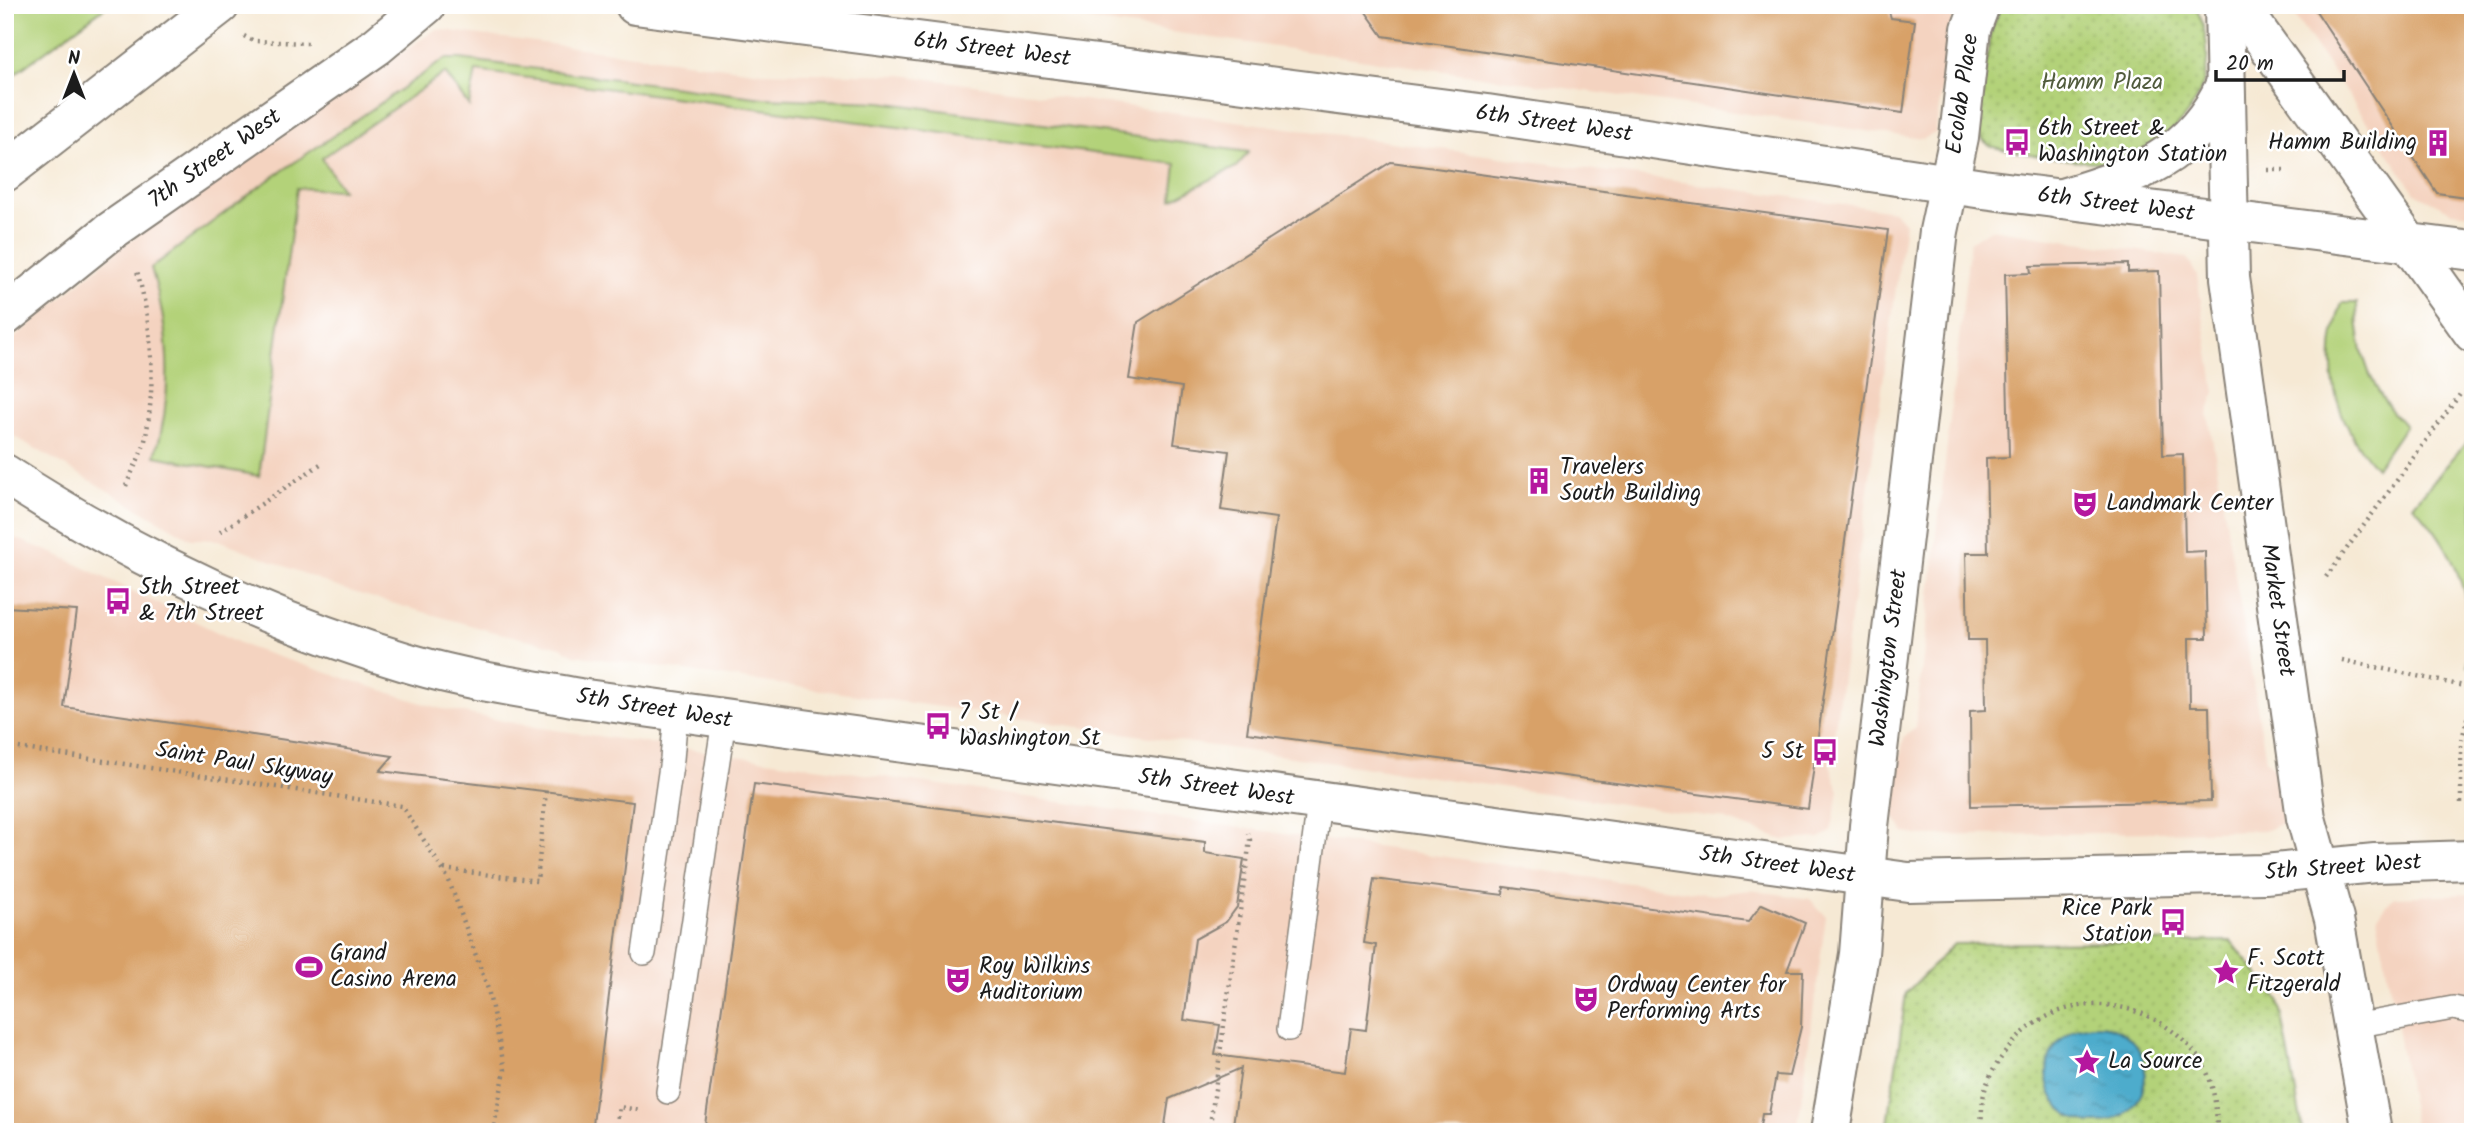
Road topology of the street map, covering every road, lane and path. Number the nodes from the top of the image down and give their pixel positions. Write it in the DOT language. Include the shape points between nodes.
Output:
graph roads {
  1 [pos="426,5"];
  2 [pos="635,5"];
  3 [pos="784,5"];
  4 [pos="1980,5"];
  5 [pos="2224,5"];
  6 [pos="2239,5"];
  7 [pos="227,18"];
  8 [pos="815,28"];
  9 [pos="309,43"];
  10 [pos="2225,83"];
  11 [pos="5,172"];
  12 [pos="1949,184"];
  13 [pos="2059,199"];
  14 [pos="2227,217"];
  15 [pos="2407,242"];
  16 [pos="2473,251"];
  17 [pos="136,271"];
  18 [pos="5,316"];
  19 [pos="2473,333"];
  20 [pos="2461,393"];
  21 [pos="322,463"];
  22 [pos="5,474"];
  23 [pos="126,486"];
  24 [pos="5,504"];
  25 [pos="54,506"];
  26 [pos="220,532"];
  27 [pos="2326,577"];
  28 [pos="2342,660"];
  29 [pos="2473,691"];
  30 [pos="676,713"];
  31 [pos="724,720"];
  32 [pos="5,746"];
  33 [pos="546,791"];
  34 [pos="1319,803"];
  35 [pos="2461,803"];
  36 [pos="1248,832"];
  37 [pos="2473,860"];
  38 [pos="2320,868"];
  39 [pos="443,869"];
  40 [pos="1866,877"];
  41 [pos="644,953"];
  42 [pos="2473,1012"];
  43 [pos="2354,1026"];
  44 [pos="1289,1029"];
  45 [pos="668,1092"];
  46 [pos="493,1132"];
  47 [pos="1209,1132"];
  48 [pos="1830,1132"];
  49 [pos="1981,1132"];
  50 [pos="2217,1132"];
  51 [pos="2372,1132"];
  1 -- 18 [label="street, 7th Street West" via="377,46 111,231"];
  2 -- 8 [label="street, 6th Street West"];
  3 -- 8 [label="street"];
  4 -- 12 [label="street, Ecolab Place" via="1971,29"];
  5 -- 10 [label="street, Market Street"];
  6 -- 15 [label="street"];
  7 -- 9 [label="path" via="254,41"];
  7 -- 11 [label="street"];
  8 -- 12 [label="street, 6th Street West" via="1473,112"];
  10 -- 13 [label="street, Market Street" via="2198,130 2156,164"];
  10 -- 14 [label="street, Market Street"];
  12 -- 13 [label="street, 6th Street West"];
  12 -- 40 [label="street, Washington Street" via="1939,231"];
  13 -- 14 [label="street, 6th Street West"];
  14 -- 15 [label="street, 6th Street West"];
  14 -- 38 [label="street, Market Street" via="2231,278 2306,818"];
  15 -- 16 [label="street, 6th Street West"];
  15 -- 19 [label="street"];
  17 -- 23 [label="path" via="149,311 152,354 146,438"];
  20 -- 27 [label="path"];
  21 -- 26 [label="path"];
  22 -- 25 [label="street, 5th Street West"];
  24 -- 25 [label="street"];
  25 -- 30 [label="street, 5th Street West" via="232,600 327,636 493,683"];
  28 -- 29 [label="path"];
  29 -- 35 [label="path" via="2461,744"];
  30 -- 31 [label="street, 5th Street West"];
  30 -- 41 [label="lane"];
  31 -- 34 [label="street, 5th Street West"];
  31 -- 45 [label="lane"];
  32 -- 39 [label="path, Saint Paul Skyway" via="402,806"];
  33 -- 39 [label="path" via="537,881"];
  34 -- 40 [label="street, 5th Street West"];
  34 -- 44 [label="lane"];
  36 -- 47 [label="path"];
  37 -- 38 [label="street, 5th Street West"];
  38 -- 40 [label="street, 5th Street West" via="2265,874 1908,883"];
  38 -- 43 [label="street, Market Street"];
  39 -- 46 [label="path, Saint Paul Skyway" via="488,989 505,1070"];
  40 -- 48 [label="street, Washington Street" via="1859,954"];
  42 -- 43 [label="lane" via="2453,1008"];
  43 -- 51 [label="street, Market Street"];
  49 -- 50 [label="path" via="1984,1093 1998,1059 2022,1032 2043,1017 2100,1003 2132,1008 2165,1023 2202,1061 2217,1108"];
}
